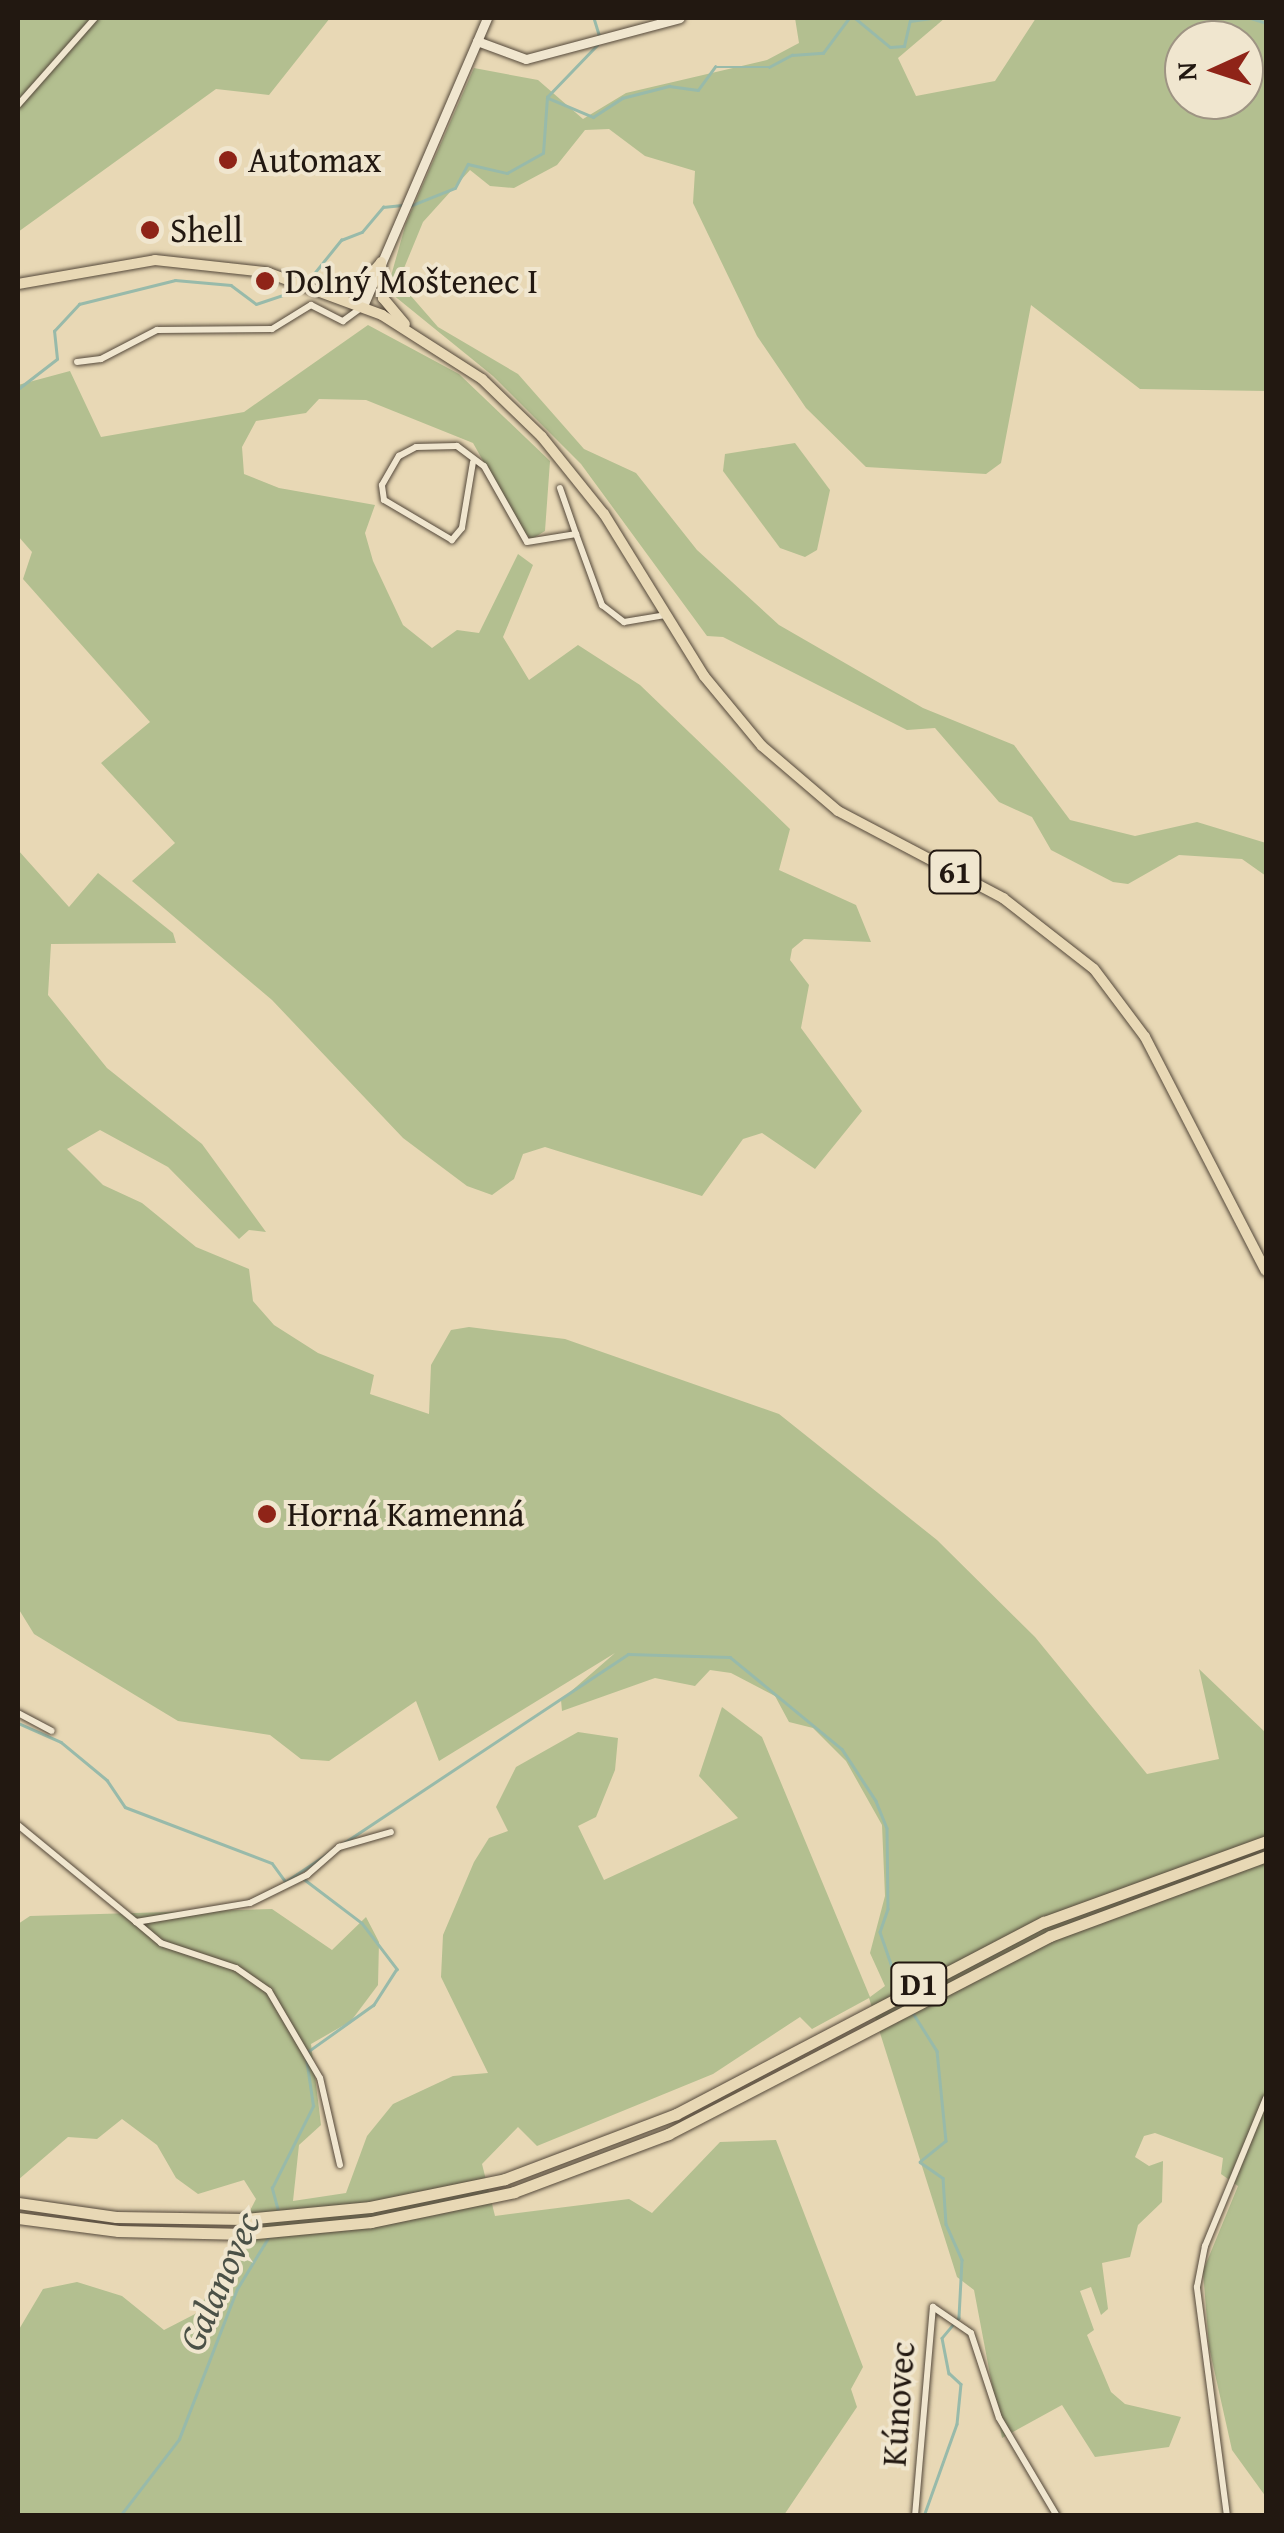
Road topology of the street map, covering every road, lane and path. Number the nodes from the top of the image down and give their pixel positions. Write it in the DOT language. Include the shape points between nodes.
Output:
graph roads {
  1 [pos="95,18"];
  2 [pos="486,18"];
  3 [pos="680,18"];
  4 [pos="477,42"];
  5 [pos="18,105"];
  6 [pos="381,262"];
  7 [pos="18,284"];
  8 [pos="332,292"];
  9 [pos="363,306"];
  10 [pos="408,329"];
  11 [pos="77,362"];
  12 [pos="473,462"];
  13 [pos="560,488"];
  14 [pos="576,534"];
  15 [pos="667,614"];
  16 [pos="1266,1270"];
  17 [pos="18,1714"];
  18 [pos="52,1731"];
  19 [pos="18,1825"];
  20 [pos="391,1832"];
  21 [pos="1266,1841"];
  22 [pos="1266,1856"];
  23 [pos="136,1922"];
  24 [pos="1266,2098"];
  25 [pos="340,2165"];
  26 [pos="18,2203"];
  27 [pos="18,2218"];
  28 [pos="915,2516"];
  29 [pos="1057,2516"];
  30 [pos="1227,2516"];
  1 -- 5 [label="street"];
  2 -- 4 [label="street"];
  3 -- 4 [label="street" via="526,58"];
  4 -- 6 [label="street"];
  6 -- 8 [label="main road" via="359,288"];
  6 -- 9 [label="street"];
  6 -- 10 [label="main road" via="383,298"];
  7 -- 8 [label="main road, 61" via="170,260"];
  8 -- 9 [label="main road, 61"];
  9 -- 10 [label="main road, 61"];
  9 -- 11 [label="street" via="343,322 311,305 272,329 157,330 101,359"];
  10 -- 15 [label="main road, 61" via="453,358 542,437"];
  12 -- 12 [label="street" via="458,446 416,447 392,466 384,500 452,540 462,528"];
  12 -- 14 [label="street" via="492,477 526,542"];
  13 -- 14 [label="street"];
  14 -- 15 [label="street" via="602,605 624,622 648,624"];
  15 -- 16 [label="main road, 61" via="728,710 786,769 853,820 1018,908 1094,969 1145,1036"];
  17 -- 18 [label="street"];
  19 -- 23 [label="street"];
  20 -- 23 [label="street" via="339,1847 308,1876 250,1903"];
  21 -- 26 [label="highway, D1" via="1044,1922 620,2139 470,2188 246,2219"];
  22 -- 27 [label="highway, D1" via="1050,1936 630,2150 470,2203 246,2234"];
  23 -- 25 [label="street" via="161,1943 236,1968 269,1991 320,2078"];
  24 -- 30 [label="street" via="1205,2246 1197,2287"];
  28 -- 29 [label="street, Kúnovec" via="933,2307 972,2333 999,2418"];
}
